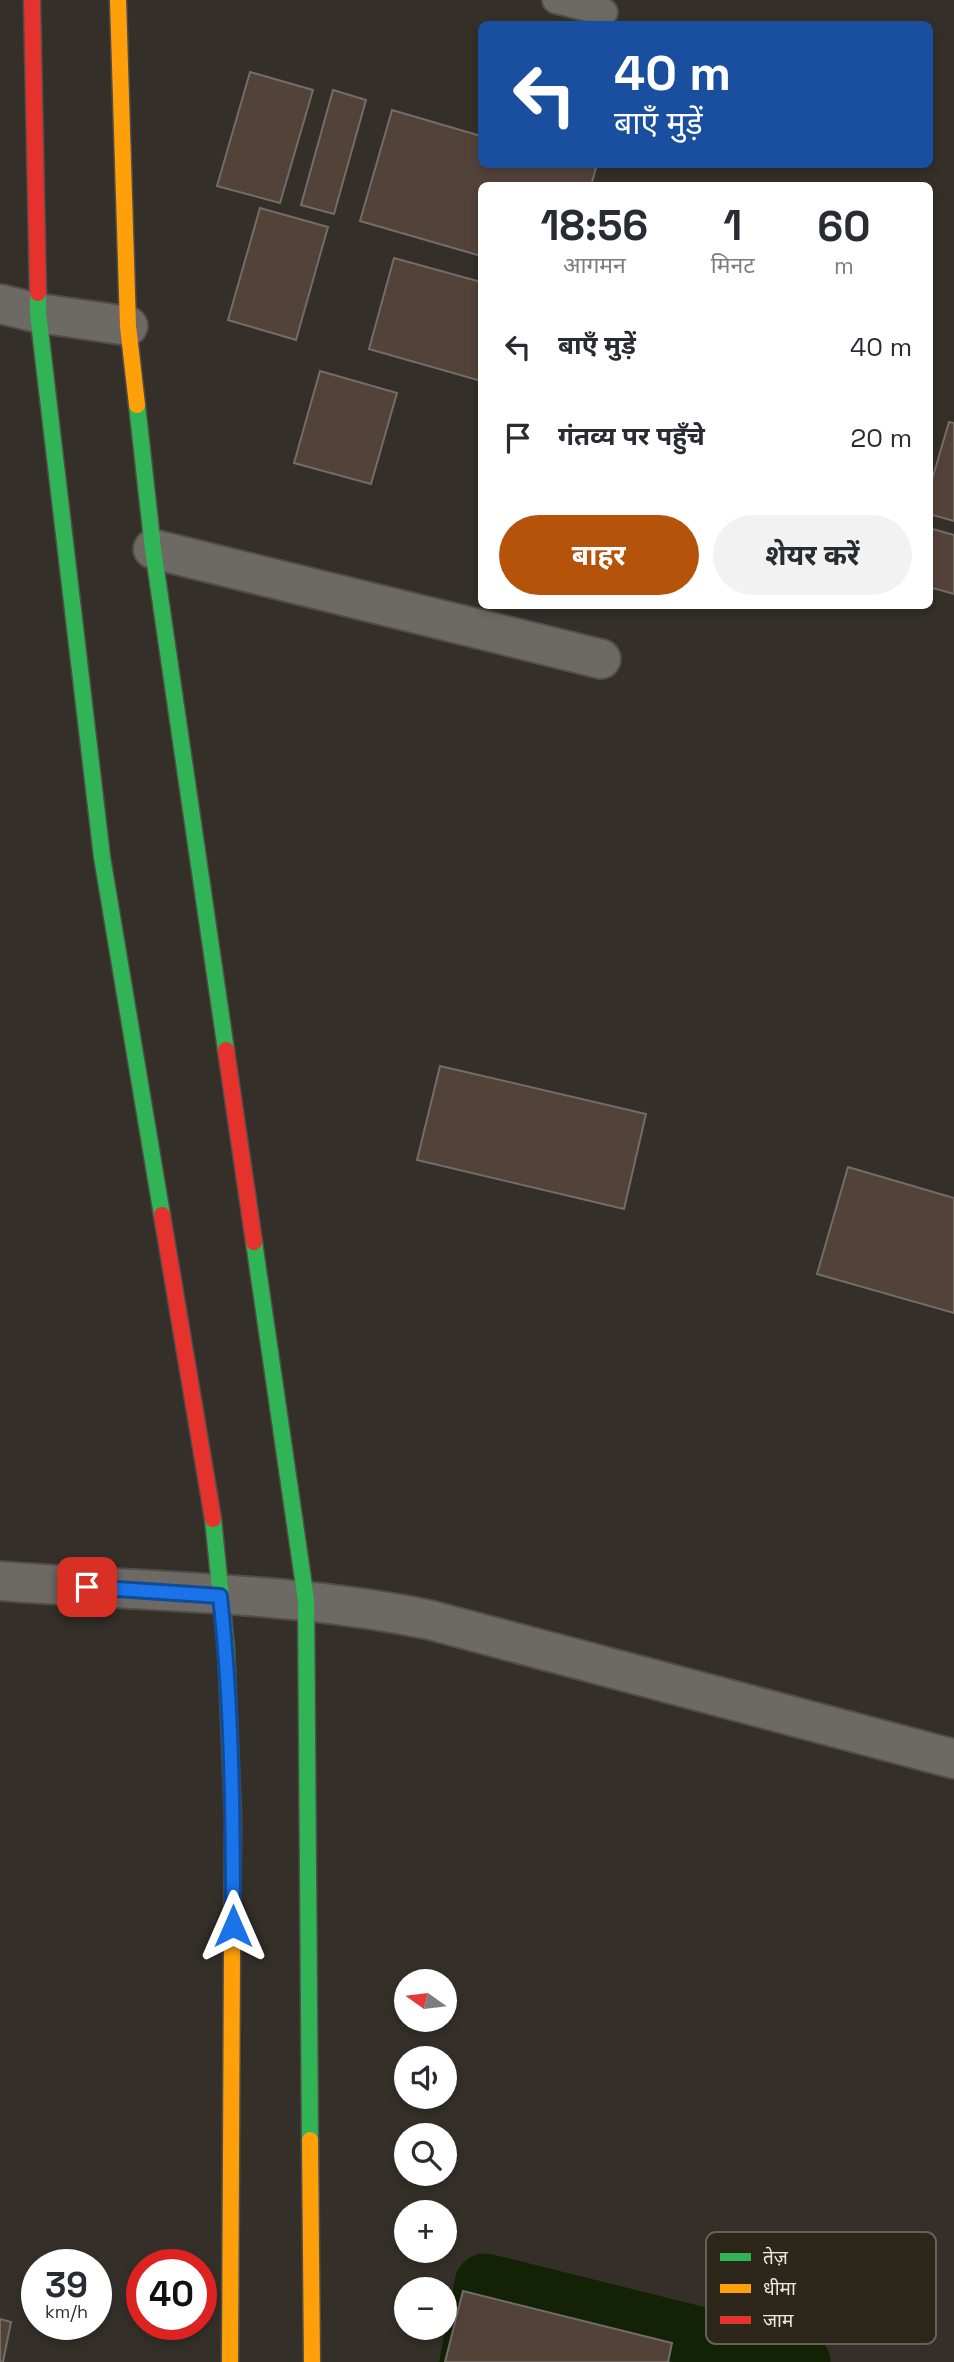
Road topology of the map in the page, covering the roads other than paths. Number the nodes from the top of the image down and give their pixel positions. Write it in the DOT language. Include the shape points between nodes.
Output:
graph roads {
  1 [pos="32,0"];
  2 [pos="118,0"];
  3 [pos="556,0"];
  4 [pos="604,12"];
  5 [pos="0,304"];
  6 [pos="38,313"];
  7 [pos="128,326"];
  8 [pos="153,549"];
  9 [pos="601,659"];
  10 [pos="0,1581"];
  11 [pos="220,1596"];
  12 [pos="306,1600"];
  13 [pos="954,1759"];
  14 [pos="230,2362"];
  15 [pos="312,2362"];
  1 -- 6 [label="street"];
  2 -- 7 [label="street"];
  3 -- 4 [label="lane"];
  5 -- 6 [label="street"];
  6 -- 7 [label="street"];
  6 -- 11 [label="street" via="103,857 212,1513"];
  7 -- 8 [label="street"];
  8 -- 9 [label="street"];
  8 -- 12 [label="street"];
  10 -- 11 [label="street"];
  11 -- 12 [label="street"];
  11 -- 14 [label="street" via="233,1817"];
  12 -- 13 [label="street" via="430,1620"];
  12 -- 15 [label="street"];
}
